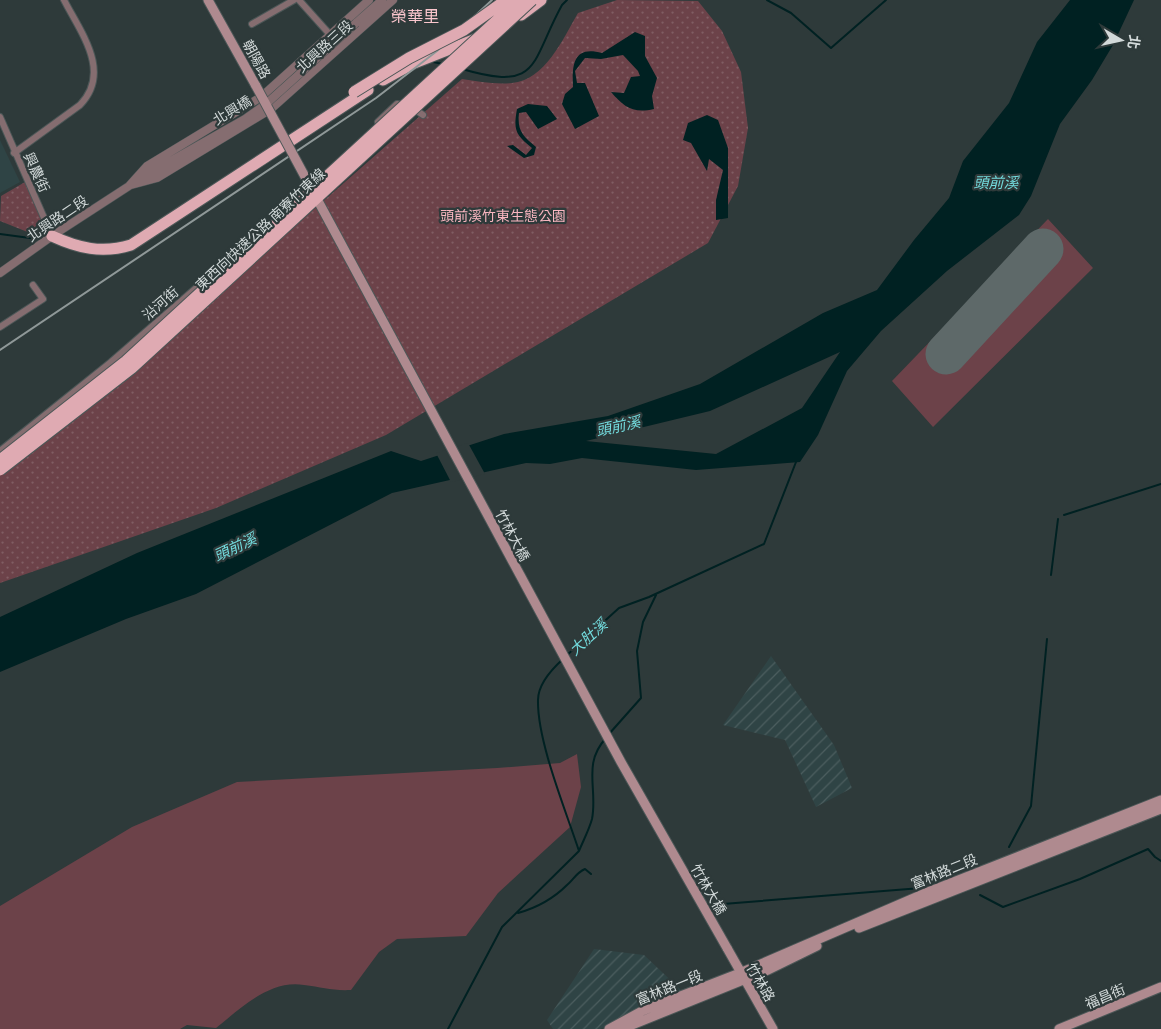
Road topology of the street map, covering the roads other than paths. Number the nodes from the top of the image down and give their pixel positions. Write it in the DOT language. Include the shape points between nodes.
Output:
graph roads {
  1 [pos="64,0"];
  2 [pos="208,0"];
  3 [pos="294,0"];
  4 [pos="299,0"];
  5 [pos="369,0"];
  6 [pos="382,0"];
  7 [pos="393,0"];
  8 [pos="506,0"];
  9 [pos="520,0"];
  10 [pos="532,0"];
  11 [pos="542,0"];
  12 [pos="252,24"];
  13 [pos="331,35"];
  14 [pos="341,47"];
  15 [pos="266,103"];
  16 [pos="423,115"];
  17 [pos="0,117"];
  18 [pos="281,131"];
  19 [pos="268,152"];
  20 [pos="14,153"];
  21 [pos="129,186"];
  22 [pos="52,236"];
  23 [pos="0,273"];
  24 [pos="33,285"];
  25 [pos="0,328"];
  26 [pos="0,451"];
  27 [pos="0,460"];
  28 [pos="0,470"];
  29 [pos="1161,800"];
  30 [pos="1161,809"];
  31 [pos="979,876"];
  32 [pos="727,948"];
  33 [pos="742,977"];
  34 [pos="1161,987"];
  35 [pos="609,1029"];
  36 [pos="622,1029"];
  37 [pos="773,1029"];
  38 [pos="1059,1029"];
  1 -- 20 [label="street" via="94,63 93,87 80,105"];
  2 -- 15 [label="main road, 朝陽路, bridge"];
  3 -- 12 [label="street"];
  4 -- 13 [label="street"];
  5 -- 13 [label="street, 北興路三段"];
  6 -- 15 [label="street, 北興橋, bridge"];
  7 -- 14 [label="street, 北興路三段"];
  8 -- 19 [label="highway, bridge" via="482,19 382,74"];
  9 -- 27 [label="highway, 東西向快速公路 南寮竹東線, bridge" via="126,361"];
  10 -- 28 [label="highway, 東西向快速公路 南寮竹東線, bridge" via="132,368"];
  11 -- 19 [label="highway, bridge" via="492,32 420,60 383,80"];
  13 -- 14 [label="street"];
  13 -- 15 [label="street, 北興路三段"];
  14 -- 15 [label="street, 北興路三段"];
  15 -- 18 [label="main road, 朝陽路, bridge"];
  15 -- 21 [label="street, 北興橋" via="245,119"];
  15 -- 21 [label="street, 北興路二段" via="156,178"];
  15 -- 21 [label="street, 北興路二段" via="147,166"];
  16 -- 26 [label="street, 沿河街" via="412,107 397,104 234,255 111,362"];
  17 -- 20 [label="street, 興農街"];
  18 -- 32 [label="main road, 竹林大橋, bridge" via="611,744"];
  19 -- 22 [label="highway" via="131,245 107,250 92,249 73,246"];
  20 -- 22 [label="street, 興農街"];
  21 -- 22 [label="street, 北興路二段"];
  22 -- 23 [label="street, 北興路二段"];
  24 -- 25 [label="street" via="43,298"];
  29 -- 31 [label="main road, 富林路二段"];
  30 -- 31 [label="main road, 富林路二段"];
  31 -- 33 [label="main road, 富林路二段"];
  32 -- 33 [label="main road, 竹林路"];
  33 -- 35 [label="main road, 富林路一段" via="642,1011"];
  33 -- 36 [label="main road, 富林路一段"];
  33 -- 37 [label="main road, 竹林路"];
  34 -- 38 [label="main road, 福昌街"];
}
